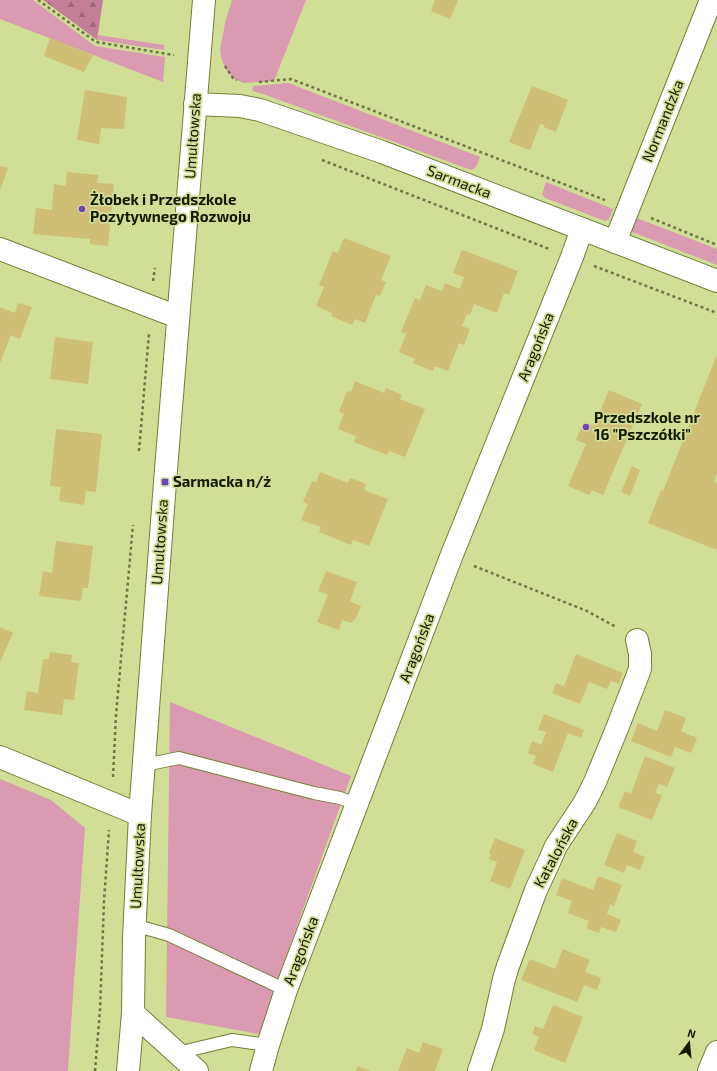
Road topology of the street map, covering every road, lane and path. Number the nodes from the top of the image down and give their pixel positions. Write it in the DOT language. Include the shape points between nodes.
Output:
graph roads {
  1 [pos="38,0"];
  2 [pos="204,0"];
  3 [pos="711,0"];
  4 [pos="200,48"];
  5 [pos="176,55"];
  6 [pos="243,84"];
  7 [pos="195,104"];
  8 [pos="240,106"];
  9 [pos="316,158"];
  10 [pos="628,209"];
  11 [pos="582,229"];
  12 [pos="615,242"];
  13 [pos="717,245"];
  14 [pos="0,249"];
  15 [pos="572,257"];
  16 [pos="717,281"];
  17 [pos="717,313"];
  18 [pos="178,317"];
  19 [pos="451,557"];
  20 [pos="637,640"];
  21 [pos="0,757"];
  22 [pos="144,765"];
  23 [pos="357,804"];
  24 [pos="140,815"];
  25 [pos="134,925"];
  26 [pos="286,990"];
  27 [pos="133,1014"];
  28 [pos="268,1045"];
  29 [pos="717,1052"];
  30 [pos="177,1053"];
  31 [pos="128,1071"];
  32 [pos="139,1071"];
  33 [pos="197,1071"];
  34 [pos="261,1071"];
  35 [pos="479,1071"];
  36 [pos="709,1071"];
  1 -- 5 [label="path" via="96,42"];
  2 -- 4 [label="street, Umultowska"];
  3 -- 10 [label="street, Normandzka"];
  4 -- 6 [label="path" via="220,49 225,68"];
  4 -- 7 [label="street, Umultowska"];
  6 -- 8 [label="path"];
  6 -- 10 [label="path" via="291,79"];
  7 -- 8 [label="street, Sarmacka"];
  7 -- 18 [label="street, Umultowska"];
  8 -- 11 [label="street, Sarmacka" via="260,110 382,152"];
  9 -- 15 [label="path"];
  10 -- 12 [label="street, Normandzka"];
  10 -- 13 [label="path"];
  11 -- 12 [label="street, Sarmacka"];
  11 -- 15 [label="street, Aragońska"];
  12 -- 16 [label="street, Sarmacka"];
  14 -- 18 [label="street"];
  15 -- 17 [label="path"];
  15 -- 19 [label="street, Aragońska"];
  18 -- 22 [label="street, Umultowska"];
  19 -- 20 [label="path" via="587,611"];
  19 -- 23 [label="street, Aragońska"];
  20 -- 35 [label="street, Katalońska" via="640,669 630,698 595,782 556,846 536,890 508,966 493,1029"];
  21 -- 24 [label="street"];
  22 -- 23 [label="lane" via="179,758"];
  22 -- 24 [label="street, Umultowska"];
  23 -- 26 [label="street, Aragońska"];
  24 -- 25 [label="street, Umultowska"];
  25 -- 26 [label="lane" via="169,935"];
  25 -- 27 [label="street, Umultowska"];
  26 -- 28 [label="street, Aragońska"];
  27 -- 30 [label="street"];
  27 -- 31 [label="street, Umultowska"];
  27 -- 32 [label="street, Umultowska"];
  28 -- 30 [label="lane" via="232,1040"];
  28 -- 34 [label="street, Aragońska"];
  29 -- 36 [label="street"];
  30 -- 33 [label="street"];
}
